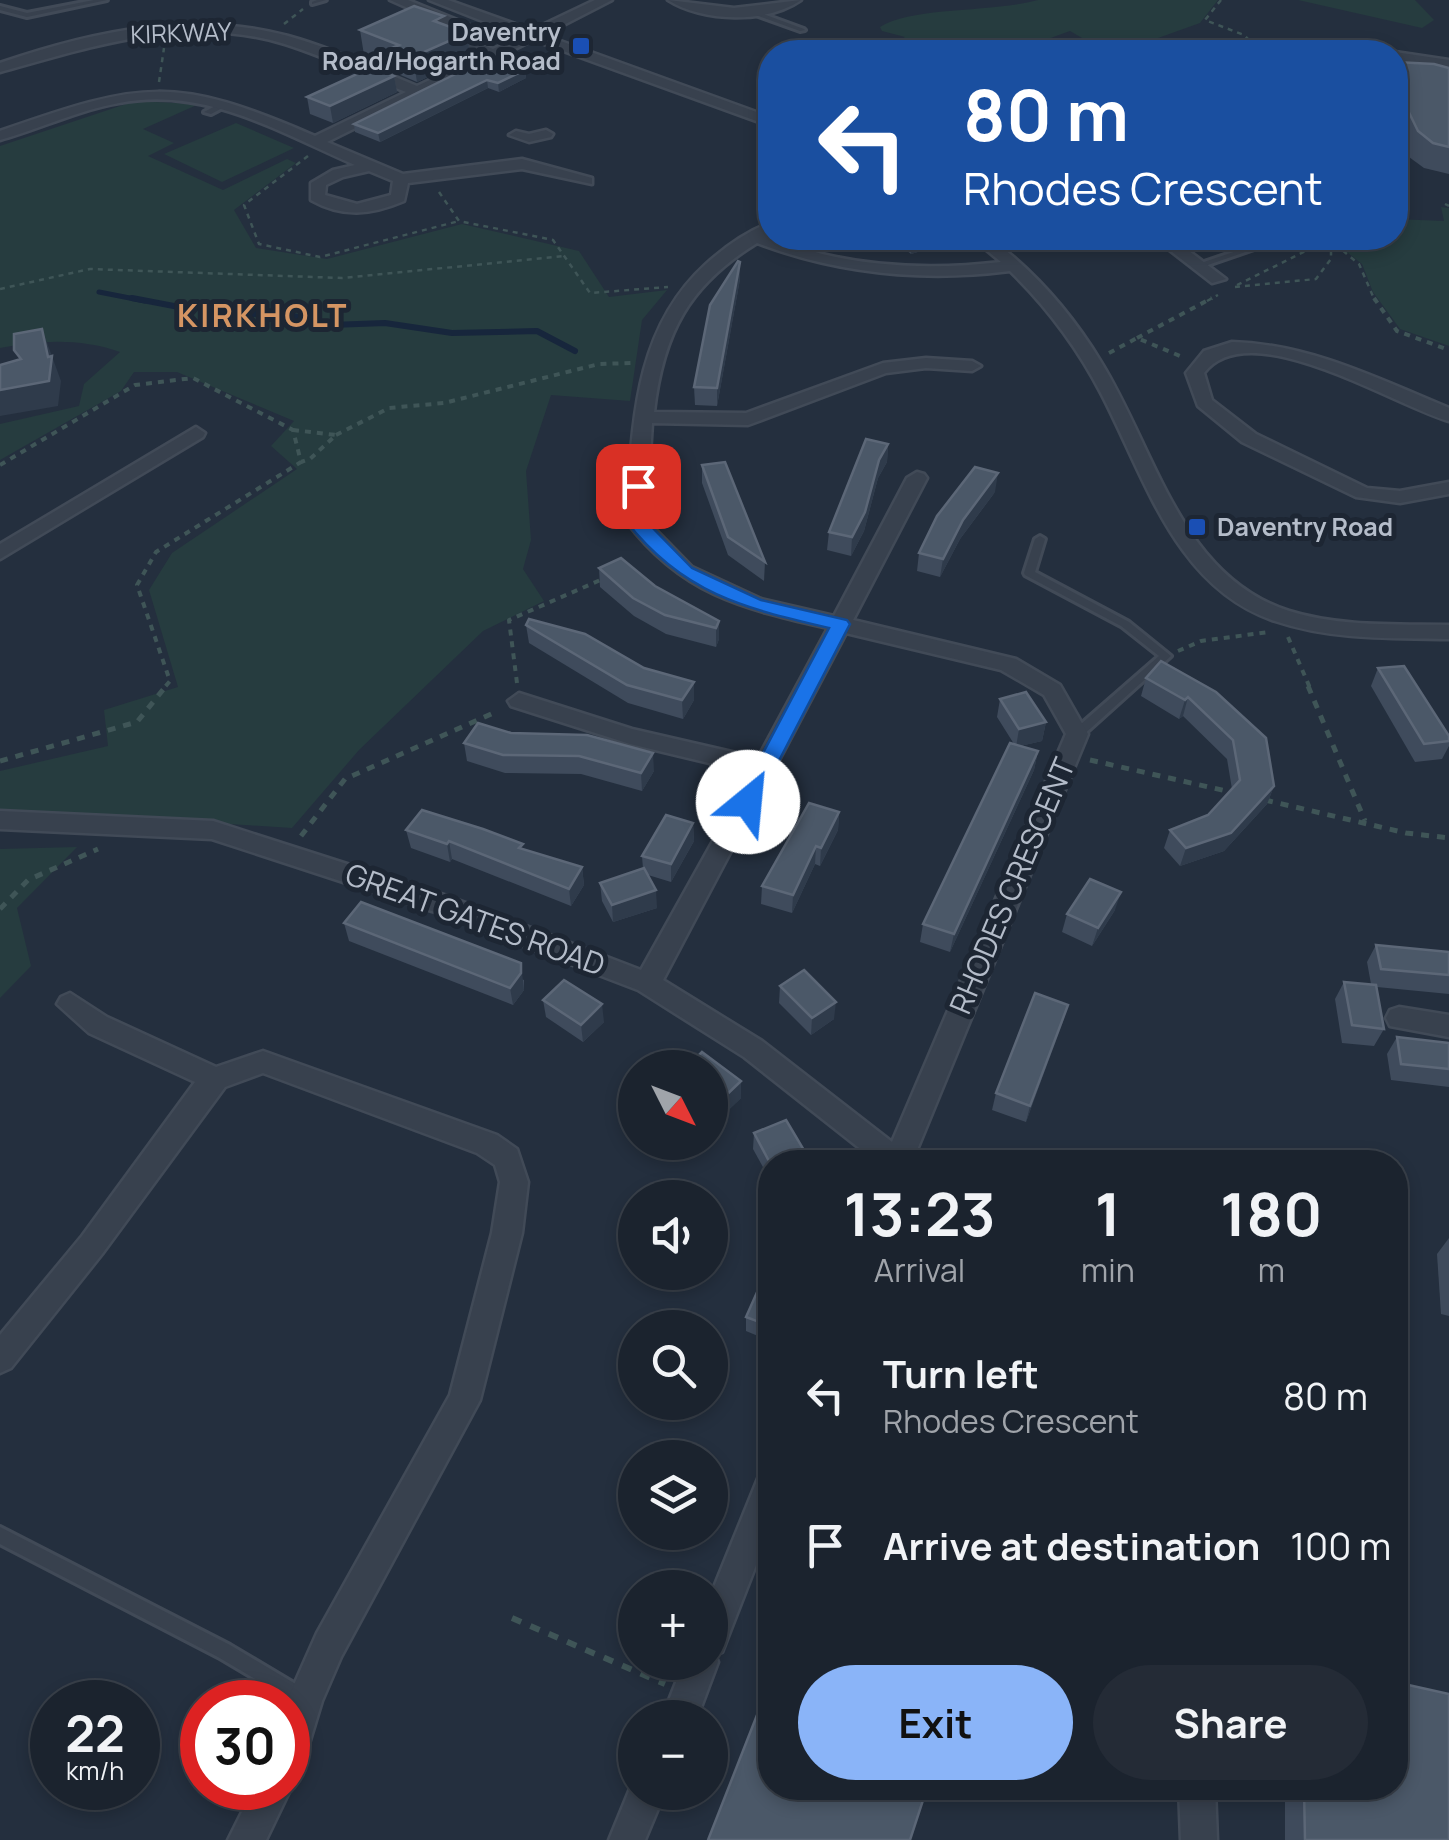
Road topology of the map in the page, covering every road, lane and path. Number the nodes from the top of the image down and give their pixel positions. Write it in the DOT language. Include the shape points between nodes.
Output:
graph roads {
  1 [pos="104,0"];
  2 [pos="397,0"];
  3 [pos="436,0"];
  4 [pos="605,0"];
  5 [pos="675,0"];
  6 [pos="794,0"];
  7 [pos="1220,0"];
  8 [pos="319,2"];
  9 [pos="0,8"];
  10 [pos="755,13"];
  11 [pos="167,30"];
  12 [pos="802,30"];
  13 [pos="532,35"];
  14 [pos="268,36"];
  15 [pos="1249,40"];
  16 [pos="493,54"];
  17 [pos="1408,61"];
  18 [pos="1449,64"];
  19 [pos="0,68"];
  20 [pos="416,91"];
  21 [pos="158,95"];
  22 [pos="758,118"];
  23 [pos="546,134"];
  24 [pos="0,136"];
  25 [pos="315,142"];
  26 [pos="522,164"];
  27 [pos="371,166"];
  28 [pos="429,177"];
  29 [pos="401,179"];
  30 [pos="589,185"];
  31 [pos="758,235"];
  32 [pos="791,250"];
  33 [pos="994,250"];
  34 [pos="1178,250"];
  35 [pos="1245,250"];
  36 [pos="1331,250"];
  37 [pos="1342,250"];
  38 [pos="565,256"];
  39 [pos="1199,265"];
  40 [pos="1013,266"];
  41 [pos="1225,284"];
  42 [pos="690,286"];
  43 [pos="0,288"];
  44 [pos="1449,350"];
  45 [pos="1093,362"];
  46 [pos="649,364"];
  47 [pos="1202,365"];
  48 [pos="972,366"];
  49 [pos="1449,414"];
  50 [pos="644,417"];
  51 [pos="293,430"];
  52 [pos="196,433"];
  53 [pos="336,435"];
  54 [pos="301,462"];
  55 [pos="0,465"];
  56 [pos="917,478"];
  57 [pos="1449,488"];
  58 [pos="1040,539"];
  59 [pos="0,552"];
  60 [pos="613,574"];
  61 [pos="840,624"];
  62 [pos="1449,632"];
  63 [pos="1166,656"];
  64 [pos="519,701"];
  65 [pos="1072,744"];
  66 [pos="0,761"];
  67 [pos="765,768"];
  68 [pos="0,820"];
  69 [pos="1366,823"];
  70 [pos="138,824"];
  71 [pos="1449,838"];
  72 [pos="287,854"];
  73 [pos="0,910"];
  74 [pos="648,983"];
  75 [pos="70,1004"];
  76 [pos="1399,1018"];
  77 [pos="1449,1026"];
  78 [pos="216,1079"];
  79 [pos="882,1150"];
  80 [pos="902,1150"];
  81 [pos="0,1358"];
  82 [pos="758,1518"];
  83 [pos="0,1535"];
  84 [pos="728,1594"];
  85 [pos="512,1618"];
  86 [pos="272,1680"];
  87 [pos="310,1689"];
  88 [pos="690,1690"];
  89 [pos="1198,1800"];
  90 [pos="262,1810"];
  91 [pos="640,1810"];
  92 [pos="246,1840"];
  93 [pos="627,1840"];
  94 [pos="1199,1840"];
  1 -- 9 [label="lane" via="26,16"];
  2 -- 16 [label="street" via="472,31 466,42"];
  3 -- 13 [label="street"];
  4 -- 13 [label="street"];
  5 -- 10 [label="street" via="710,11"];
  6 -- 10 [label="street"];
  7 -- 15 [label="path" via="1205,20"];
  8 -- 14 [label="path"];
  10 -- 12 [label="lane"];
  11 -- 14 [label="street, KIRKWAY"];
  11 -- 19 [label="street, KIRKWAY" via="88,41"];
  11 -- 21 [label="path"];
  13 -- 16 [label="street"];
  13 -- 22 [label="street"];
  14 -- 20 [label="street, KIRKWAY"];
  16 -- 20 [label="street"];
  17 -- 18 [label="street"];
  20 -- 25 [label="street"];
  21 -- 24 [label="street" via="94,104"];
  21 -- 25 [label="street" via="187,95"];
  23 -- 26 [label="street" via="522,137"];
  25 -- 27 [label="street"];
  26 -- 28 [label="street"];
  26 -- 30 [label="street"];
  27 -- 29 [label="street"];
  27 -- 29 [label="street" via="318,183 317,197 336,208 369,210 398,198"];
  28 -- 29 [label="street"];
  28 -- 38 [label="path" via="459,221 553,240"];
  31 -- 42 [label="street, RHODES CRESCENT"];
  32 -- 40 [label="street" via="885,270"];
  33 -- 40 [label="street"];
  34 -- 39 [label="street"];
  35 -- 39 [label="lane"];
  36 -- 41 [label="path" via="1316,279"];
  37 -- 44 [label="path" via="1358,264 1397,330"];
  38 -- 42 [label="path" via="590,293"];
  38 -- 43 [label="path" via="342,278 90,269"];
  39 -- 41 [label="street"];
  40 -- 45 [label="street"];
  42 -- 46 [label="street, RHODES CRESCENT"];
  45 -- 47 [label="path" via="1137,338"];
  45 -- 62 [label="street" via="1190,550 1233,592 1263,610 1325,626"];
  46 -- 50 [label="street, RHODES CRESCENT"];
  46 -- 53 [label="path" via="599,364 444,402 389,408"];
  47 -- 49 [label="street" via="1211,354 1249,346 1293,352"];
  47 -- 57 [label="street" via="1195,373 1204,402 1249,438 1363,493 1400,498"];
  48 -- 50 [label="street" via="883,368 748,419"];
  50 -- 61 [label="street, RHODES CRESCENT" via="636,521 685,572 756,604"];
  51 -- 53 [label="path"];
  51 -- 54 [label="path"];
  51 -- 55 [label="path" via="193,378 135,385"];
  52 -- 59 [label="street"];
  53 -- 54 [label="path"];
  54 -- 66 [label="path" via="156,552 137,585 170,681 137,722"];
  56 -- 61 [label="street"];
  58 -- 63 [label="lane" via="1029,573 1126,624"];
  60 -- 64 [label="path" via="508,620"];
  61 -- 65 [label="street, RHODES CRESCENT" via="1008,664 1052,690"];
  61 -- 67 [label="street"];
  63 -- 65 [label="lane"];
  63 -- 69 [label="path" via="1202,641 1285,630"];
  64 -- 67 [label="street"];
  64 -- 72 [label="path" via="345,779"];
  65 -- 69 [label="path"];
  65 -- 80 [label="street, RHODES CRESCENT"];
  67 -- 74 [label="street"];
  68 -- 70 [label="street, GREAT GATES ROAD"];
  69 -- 71 [label="path"];
  70 -- 72 [label="street, GREAT GATES ROAD" via="213,830"];
  70 -- 73 [label="path" via="126,836 28,880"];
  72 -- 74 [label="street, GREAT GATES ROAD"];
  74 -- 79 [label="street, GREAT GATES ROAD" via="753,1049"];
  75 -- 78 [label="street"];
  76 -- 77 [label="street"];
  78 -- 81 [label="street"];
  78 -- 87 [label="street" via="264,1062 486,1144 507,1158 514,1182 464,1400"];
  82 -- 84 [label="street"];
  83 -- 86 [label="lane"];
  85 -- 88 [label="path" via="651,1680"];
  89 -- 94 [label="street"];
  90 -- 92 [label="street"];
  91 -- 93 [label="street"];
}
